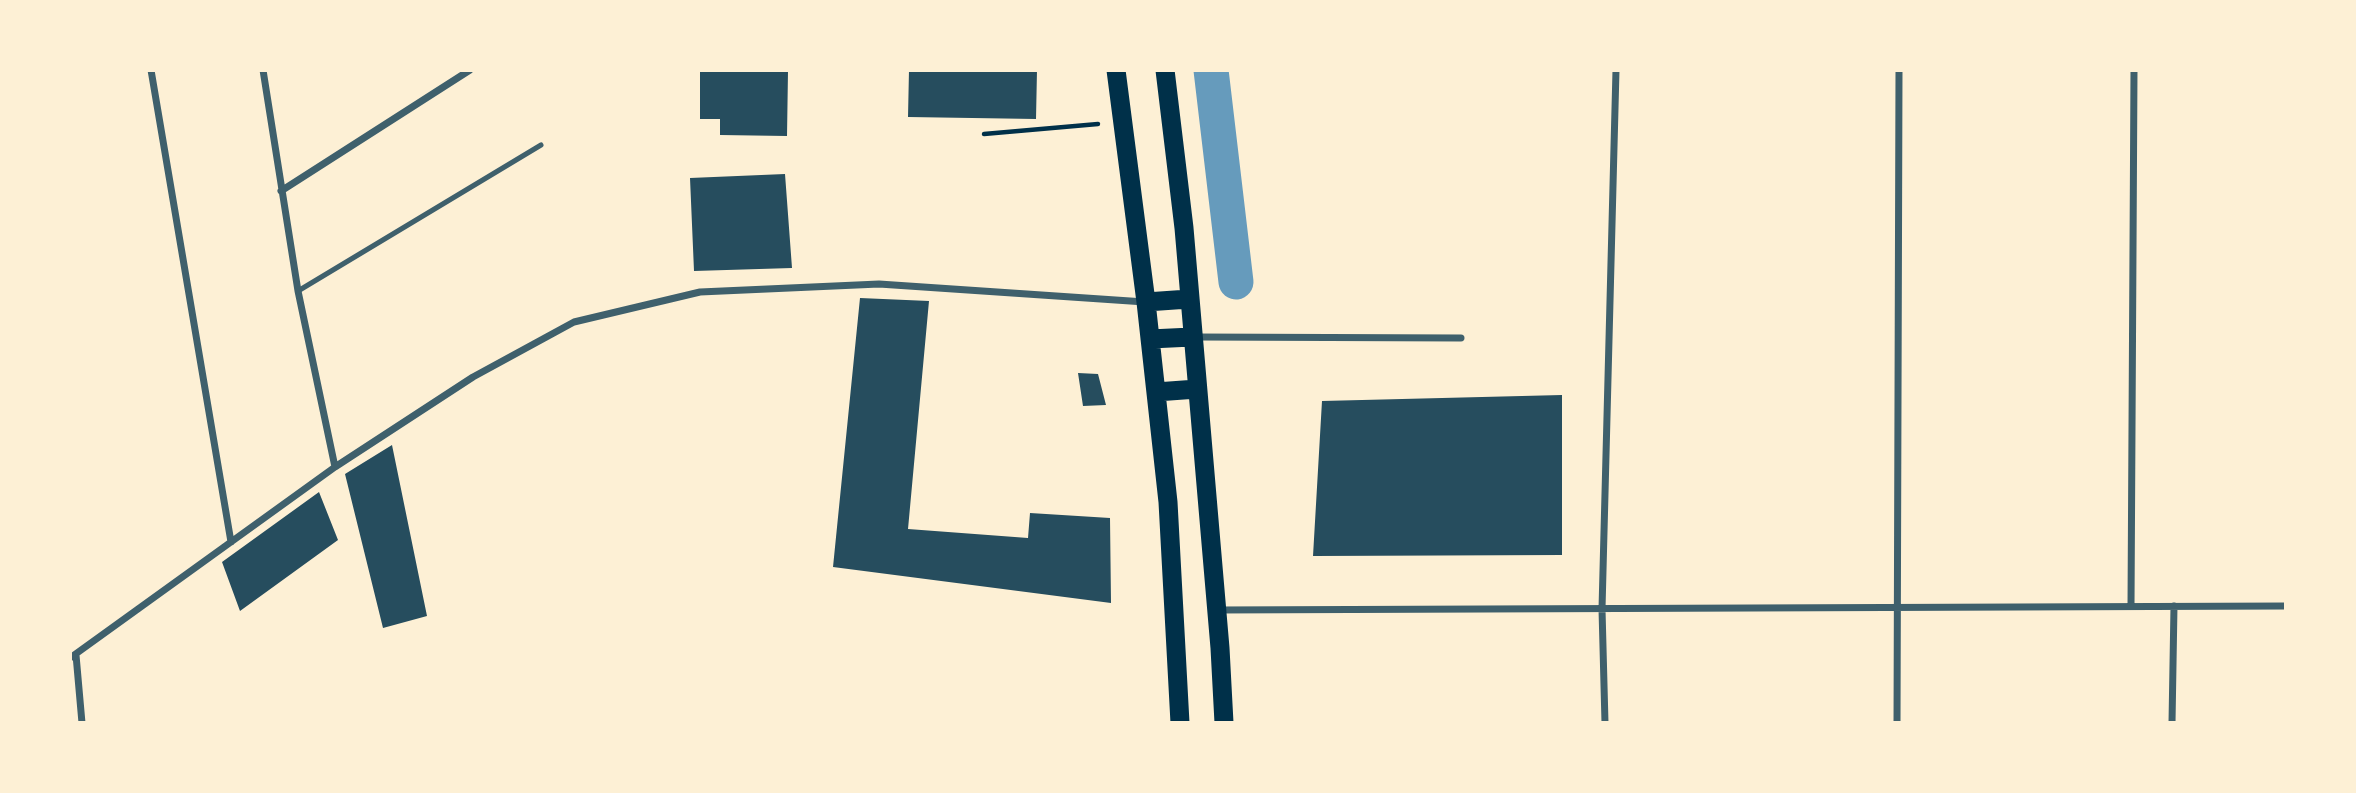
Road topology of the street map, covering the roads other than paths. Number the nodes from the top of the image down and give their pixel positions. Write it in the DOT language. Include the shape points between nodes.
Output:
graph roads {
  1 [pos="150,70"];
  2 [pos="263,70"];
  3 [pos="470,70"];
  4 [pos="1116,70"];
  5 [pos="1165,70"];
  6 [pos="1616,70"];
  7 [pos="1899,70"];
  8 [pos="2134,70"];
  9 [pos="541,145"];
  10 [pos="281,191"];
  11 [pos="298,291"];
  12 [pos="1189,299"];
  13 [pos="1146,302"];
  14 [pos="1192,337"];
  15 [pos="1461,338"];
  16 [pos="1150,339"];
  17 [pos="1196,389"];
  18 [pos="1156,392"];
  19 [pos="335,467"];
  20 [pos="231,542"];
  21 [pos="2131,605"];
  22 [pos="1896,606"];
  23 [pos="2174,606"];
  24 [pos="2286,606"];
  25 [pos="1602,609"];
  26 [pos="1216,610"];
  27 [pos="73,657"];
  28 [pos="82,723"];
  29 [pos="1180,723"];
  30 [pos="1224,723"];
  31 [pos="1605,723"];
  32 [pos="1897,723"];
  33 [pos="2172,723"];
  1 -- 20 [label="street"];
  2 -- 10 [label="street"];
  3 -- 10 [label="street"];
  4 -- 13 [label="highway"];
  5 -- 12 [label="highway"];
  6 -- 25 [label="street"];
  7 -- 22 [label="street"];
  8 -- 21 [label="street"];
  9 -- 11 [label="lane"];
  10 -- 11 [label="street"];
  11 -- 19 [label="street"];
  12 -- 13 [label="highway"];
  12 -- 14 [label="highway"];
  13 -- 16 [label="highway"];
  13 -- 19 [label="street" via="878,284 700,292 574,322 473,377"];
  14 -- 15 [label="street"];
  14 -- 16 [label="highway"];
  14 -- 17 [label="highway"];
  16 -- 18 [label="highway"];
  17 -- 18 [label="highway"];
  17 -- 26 [label="highway"];
  18 -- 29 [label="highway" via="1168,502"];
  19 -- 20 [label="street"];
  20 -- 27 [label="street"];
  21 -- 22 [label="street"];
  21 -- 23 [label="street"];
  22 -- 25 [label="street"];
  22 -- 32 [label="street"];
  23 -- 24 [label="street"];
  23 -- 33 [label="street"];
  25 -- 26 [label="street"];
  25 -- 31 [label="street"];
  26 -- 30 [label="highway"];
  27 -- 28 [label="street"];
}
